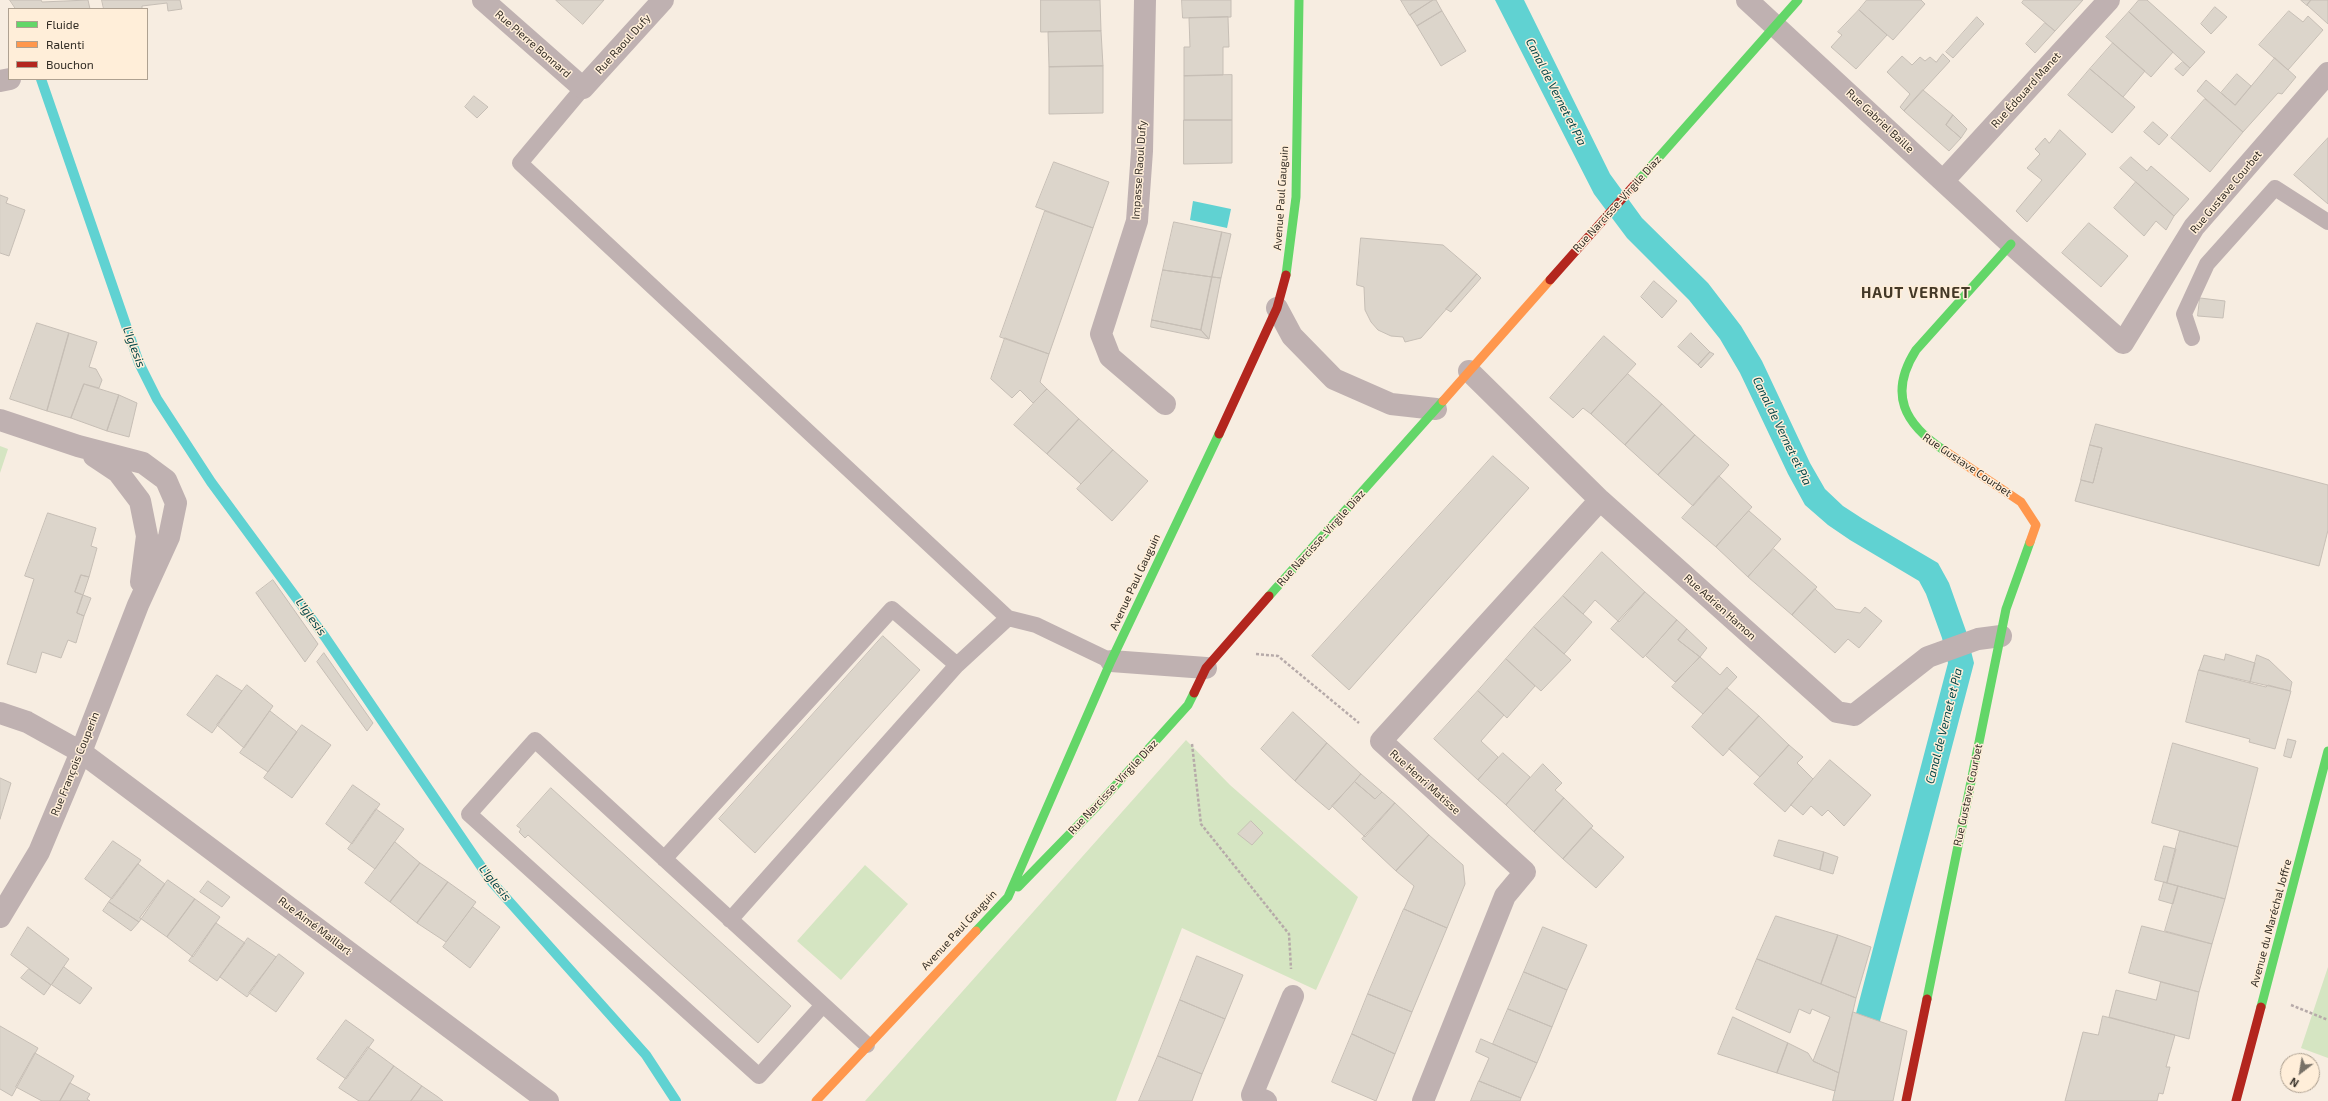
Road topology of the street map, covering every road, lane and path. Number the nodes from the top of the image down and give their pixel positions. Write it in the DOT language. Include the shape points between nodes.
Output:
graph roads {
  1 [pos="483,0"];
  2 [pos="663,0"];
  3 [pos="1145,0"];
  4 [pos="1299,0"];
  5 [pos="1747,0"];
  6 [pos="1798,0"];
  7 [pos="2109,0"];
  8 [pos="1776,25"];
  9 [pos="2328,73"];
  10 [pos="583,88"];
  11 [pos="1944,180"];
  12 [pos="2328,222"];
  13 [pos="2011,244"];
  14 [pos="1277,308"];
  15 [pos="2192,338"];
  16 [pos="1469,371"];
  17 [pos="1165,404"];
  18 [pos="1436,409"];
  19 [pos="0,420"];
  20 [pos="78,446"];
  21 [pos="1600,500"];
  22 [pos="138,605"];
  23 [pos="1008,618"];
  24 [pos="2001,636"];
  25 [pos="1222,650"];
  26 [pos="1111,661"];
  27 [pos="957,665"];
  28 [pos="1206,668"];
  29 [pos="1188,705"];
  30 [pos="0,713"];
  31 [pos="1381,741"];
  32 [pos="81,752"];
  33 [pos="2328,752"];
  34 [pos="664,859"];
  35 [pos="1008,897"];
  36 [pos="0,917"];
  37 [pos="730,920"];
  38 [pos="2264,994"];
  39 [pos="1293,996"];
  40 [pos="823,1005"];
  41 [pos="2328,1020"];
  42 [pos="867,1045"];
  43 [pos="548,1101"];
  44 [pos="816,1101"];
  45 [pos="1266,1101"];
  46 [pos="1423,1101"];
  47 [pos="1906,1101"];
  48 [pos="2236,1101"];
  1 -- 10 [label="street, Rue Pierre Bonnard"];
  2 -- 10 [label="street, Rue Raoul Dufy"];
  3 -- 17 [label="street, Impasse Raoul Dufy" via="1142,151 1137,221 1101,334 1110,357"];
  4 -- 14 [label="street, Avenue Paul Gauguin" via="1296,197 1289,263"];
  5 -- 8 [label="street, Rue Gabriel Baille"];
  6 -- 8 [label="street, Rue Narcisse-Virgile Diaz"];
  7 -- 11 [label="street, Rue Édouard Manet"];
  8 -- 11 [label="street, Rue Gabriel Baille"];
  8 -- 16 [label="street, Rue Narcisse-Virgile Diaz"];
  9 -- 13 [label="street, Rue Gustave Courbet" via="2194,227 2123,343"];
  10 -- 23 [label="lane" via="520,163"];
  11 -- 13 [label="street, Rue Gabriel Baille"];
  12 -- 15 [label="lane" via="2275,188 2207,264 2184,314"];
  13 -- 24 [label="street, Rue Gustave Courbet" via="1916,350 1905,368 1901,390 1905,410 1918,431 2023,503 2036,525 2006,609"];
  14 -- 18 [label="street" via="1292,336 1334,379 1391,404"];
  14 -- 26 [label="street, Avenue Paul Gauguin"];
  16 -- 18 [label="street, Rue Narcisse-Virgile Diaz"];
  16 -- 21 [label="street, Rue Adrien Hamon"];
  18 -- 25 [label="street, Rue Narcisse-Virgile Diaz"];
  19 -- 20 [label="street"];
  20 -- 22 [label="street, Rue François Couperin" via="118,472 140,501 147,536"];
  20 -- 22 [label="street, Rue François Couperin" via="143,463 166,480 176,503 169,537"];
  21 -- 24 [label="street, Rue Adrien Hamon" via="1837,712 1854,714 1928,657 1978,639"];
  21 -- 31 [label="street, Rue Henri Matisse"];
  22 -- 32 [label="street, Rue François Couperin"];
  23 -- 26 [label="lane" via="1036,625"];
  23 -- 27 [label="lane"];
  24 -- 47 [label="street, Rue Gustave Courbet"];
  25 -- 28 [label="street, Rue Narcisse-Virgile Diaz"];
  25 -- 31 [label="path" via="1278,656"];
  26 -- 28 [label="street"];
  26 -- 35 [label="street, Avenue Paul Gauguin"];
  27 -- 34 [label="lane" via="892,609"];
  27 -- 37 [label="lane"];
  28 -- 29 [label="street, Rue Narcisse-Virgile Diaz"];
  29 -- 35 [label="street, Rue Narcisse-Virgile Diaz" via="1096,807"];
  29 -- 39 [label="path" via="1201,824 1289,934"];
  30 -- 32 [label="street, Rue Aimé Maillart" via="27,722"];
  31 -- 46 [label="street, Rue Henri Matisse" via="1525,872 1505,896"];
  32 -- 36 [label="street, Rue François Couperin" via="38,852"];
  32 -- 43 [label="street, Rue Aimé Maillart"];
  33 -- 38 [label="street, Avenue du Maréchal Joffre"];
  34 -- 37 [label="lane"];
  34 -- 40 [label="lane" via="535,740 469,814 759,1076"];
  35 -- 42 [label="street, Avenue Paul Gauguin"];
  37 -- 40 [label="lane"];
  38 -- 41 [label="path"];
  38 -- 48 [label="street, Avenue du Maréchal Joffre"];
  39 -- 45 [label="street" via="1252,1095"];
  40 -- 42 [label="lane"];
  42 -- 44 [label="street, Avenue Paul Gauguin"];
}
